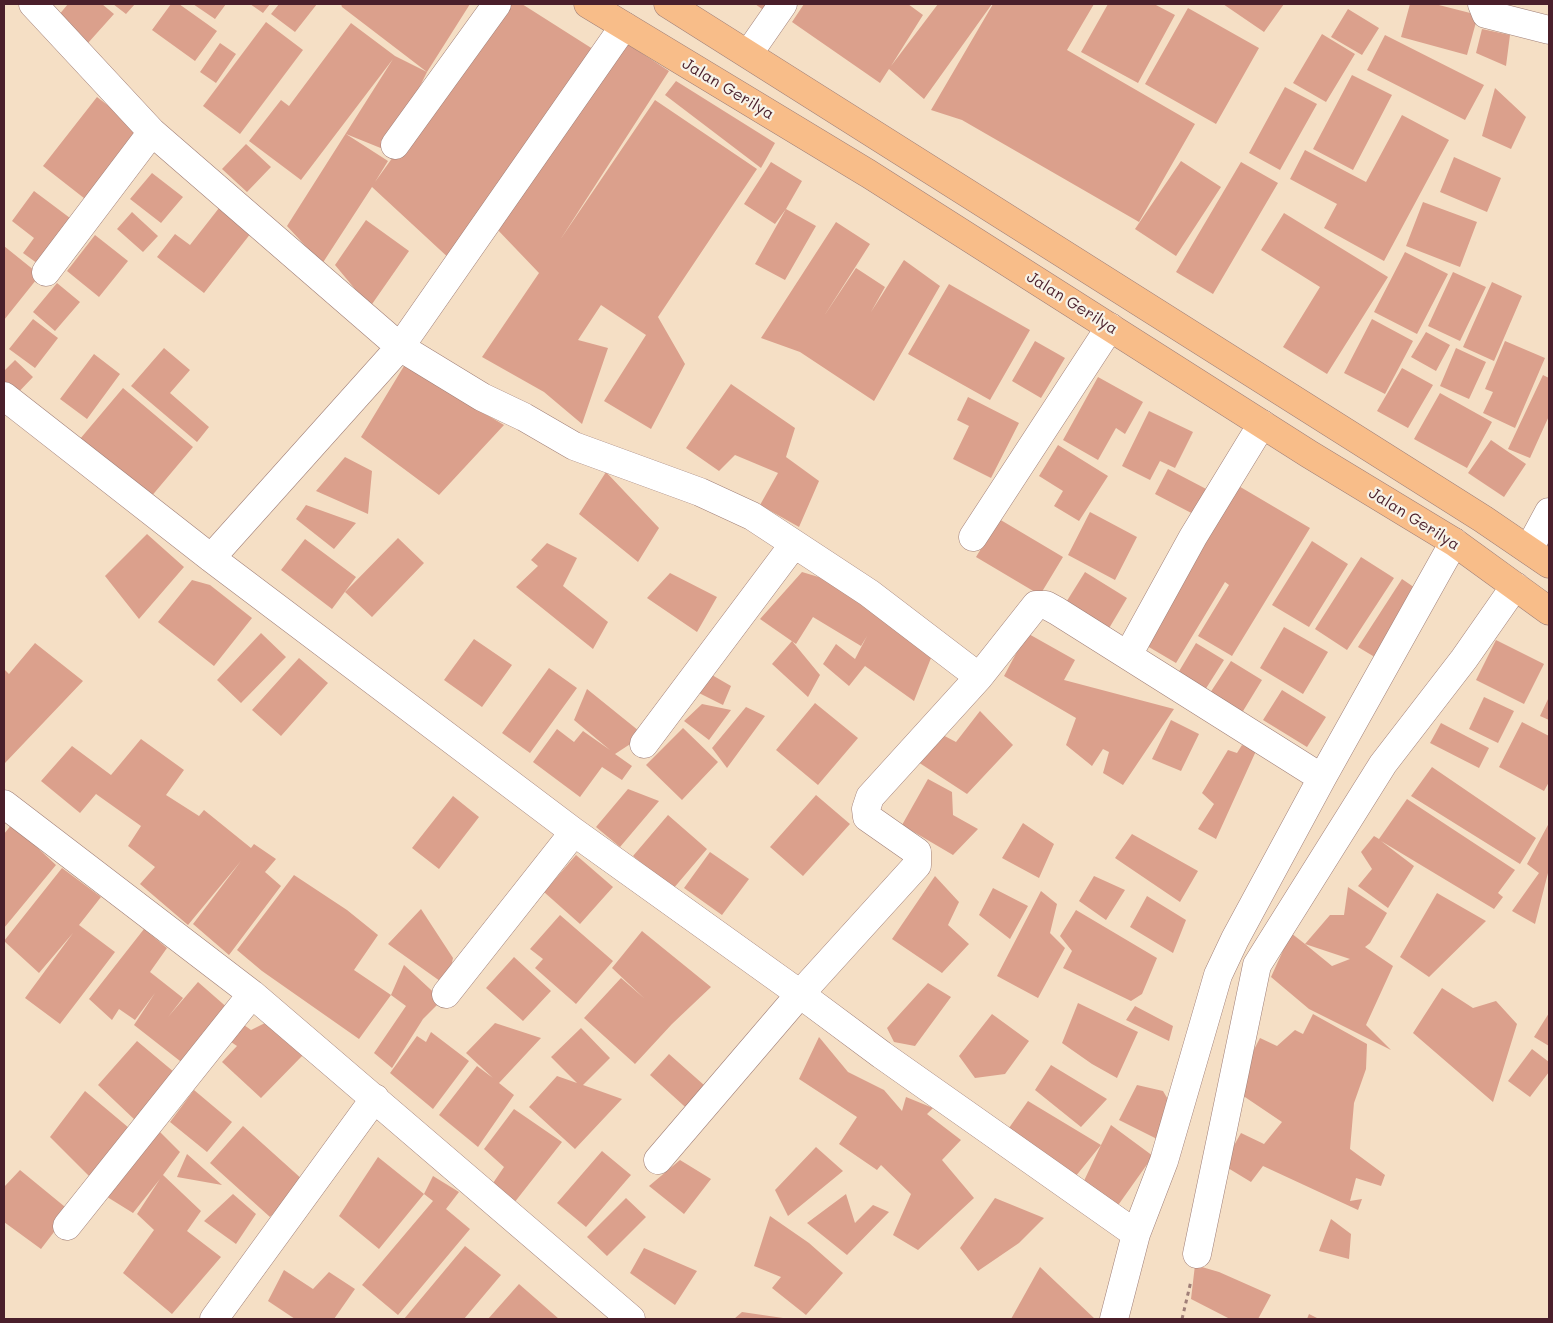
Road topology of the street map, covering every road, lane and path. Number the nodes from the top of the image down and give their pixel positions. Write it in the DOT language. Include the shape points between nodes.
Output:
graph roads {
  1 [pos="33,4"];
  2 [pos="497,4"];
  3 [pos="588,4"];
  4 [pos="668,4"];
  5 [pos="783,4"];
  6 [pos="1482,4"];
  7 [pos="624,26"];
  8 [pos="1549,30"];
  9 [pos="749,53"];
  10 [pos="152,132"];
  11 [pos="887,141"];
  12 [pos="395,145"];
  13 [pos="869,174"];
  14 [pos="46,272"];
  15 [pos="1110,327"];
  16 [pos="400,347"];
  17 [pos="4,396"];
  18 [pos="1262,424"];
  19 [pos="1549,512"];
  20 [pos="973,537"];
  21 [pos="794,544"];
  22 [pos="1461,547"];
  23 [pos="1532,551"];
  24 [pos="211,558"];
  25 [pos="1510,582"];
  26 [pos="1549,611"];
  27 [pos="1128,655"];
  28 [pos="979,677"];
  29 [pos="644,744"];
  30 [pos="1322,778"];
  31 [pos="4,804"];
  32 [pos="574,832"];
  33 [pos="252,994"];
  34 [pos="446,994"];
  35 [pos="800,994"];
  36 [pos="375,1098"];
  37 [pos="658,1160"];
  38 [pos="67,1226"];
  39 [pos="1136,1234"];
  40 [pos="1197,1254"];
  41 [pos="214,1319"];
  42 [pos="631,1319"];
  43 [pos="1114,1319"];
  44 [pos="1182,1319"];
  1 -- 10 [label="street"];
  2 -- 12 [label="street"];
  3 -- 7 [label="highway, Jalan Gerilya"];
  4 -- 9 [label="highway"];
  5 -- 9 [label="street"];
  6 -- 8 [label="street" via="1486,14"];
  7 -- 13 [label="highway, Jalan Gerilya"];
  7 -- 16 [label="street"];
  9 -- 11 [label="highway"];
  10 -- 14 [label="street"];
  10 -- 16 [label="street"];
  11 -- 13 [label="highway"];
  11 -- 23 [label="highway"];
  13 -- 15 [label="highway, Jalan Gerilya"];
  15 -- 18 [label="highway, Jalan Gerilya"];
  15 -- 20 [label="street"];
  16 -- 21 [label="street" via="482,397 574,446 700,492 752,516"];
  16 -- 24 [label="street"];
  17 -- 24 [label="street"];
  18 -- 22 [label="highway, Jalan Gerilya"];
  18 -- 27 [label="street" via="1193,537"];
  19 -- 23 [label="street"];
  21 -- 28 [label="street" via="869,593"];
  21 -- 29 [label="street"];
  22 -- 25 [label="highway, Jalan Gerilya"];
  22 -- 30 [label="street"];
  24 -- 32 [label="street"];
  25 -- 26 [label="highway, Jalan Gerilya"];
  25 -- 40 [label="street" via="1464,659 1383,764 1257,965"];
  27 -- 28 [label="street" via="1046,605 1036,605"];
  27 -- 30 [label="street"];
  28 -- 35 [label="street" via="870,798 866,809 867,817 917,852 917,865"];
  30 -- 39 [label="street" via="1218,975 1164,1162"];
  31 -- 33 [label="street"];
  32 -- 34 [label="street"];
  32 -- 35 [label="street"];
  33 -- 36 [label="street"];
  33 -- 38 [label="street"];
  35 -- 37 [label="street"];
  35 -- 39 [label="street"];
  36 -- 41 [label="street"];
  36 -- 42 [label="street"];
  39 -- 43 [label="street"];
  40 -- 44 [label="path"];
}
